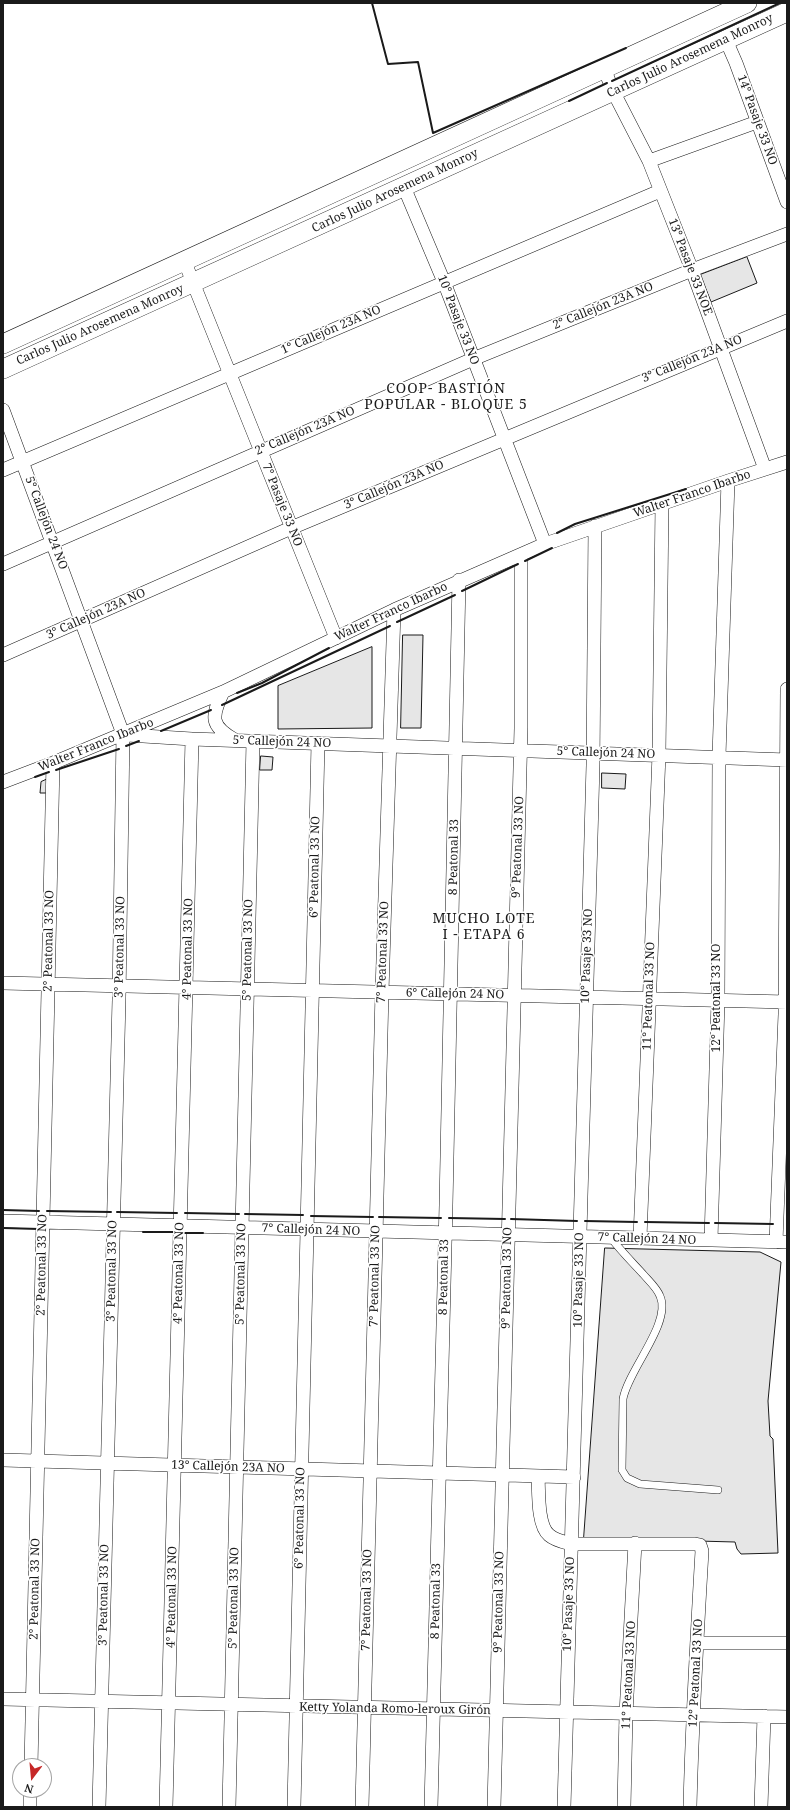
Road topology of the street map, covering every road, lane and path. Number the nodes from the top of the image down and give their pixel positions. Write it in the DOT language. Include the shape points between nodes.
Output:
graph roads {
  1 [pos="747,3"];
  2 [pos="787,12"];
  3 [pos="726,40"];
  4 [pos="604,68"];
  5 [pos="613,91"];
  6 [pos="757,122"];
  7 [pos="649,160"];
  8 [pos="404,187"];
  9 [pos="660,191"];
  10 [pos="787,202"];
  11 [pos="787,234"];
  12 [pos="184,260"];
  13 [pos="692,270"];
  14 [pos="444,282"];
  15 [pos="193,283"];
  16 [pos="787,321"];
  17 [pos="3,344"];
  18 [pos="720,347"];
  19 [pos="473,359"];
  20 [pos="3,369"];
  21 [pos="228,373"];
  22 [pos="3,410"];
  23 [pos="504,438"];
  24 [pos="261,450"];
  25 [pos="22,461"];
  26 [pos="787,462"];
  27 [pos="765,469"];
  28 [pos="3,470"];
  29 [pos="728,480"];
  30 [pos="662,504"];
  31 [pos="595,526"];
  32 [pos="291,528"];
  33 [pos="52,541"];
  34 [pos="545,544"];
  35 [pos="521,555"];
  36 [pos="3,564"];
  37 [pos="459,580"];
  38 [pos="394,610"];
  39 [pos="82,620"];
  40 [pos="336,638"];
  41 [pos="3,655"];
  42 [pos="787,689"];
  43 [pos="223,692"];
  44 [pos="123,734"];
  45 [pos="192,739"];
  46 [pos="235,740"];
  47 [pos="253,741"];
  48 [pos="318,743"];
  49 [pos="390,745"];
  50 [pos="456,748"];
  51 [pos="520,750"];
  52 [pos="592,752"];
  53 [pos="658,754"];
  54 [pos="719,756"];
  55 [pos="786,760"];
  56 [pos="53,764"];
  57 [pos="3,782"];
  58 [pos="3,983"];
  59 [pos="48,984"];
  60 [pos="119,986"];
  61 [pos="186,988"];
  62 [pos="247,989"];
  63 [pos="312,991"];
  64 [pos="382,992"];
  65 [pos="450,994"];
  66 [pos="514,996"];
  67 [pos="586,997"];
  68 [pos="649,999"];
  69 [pos="718,1001"];
  70 [pos="786,1002"];
  71 [pos="3,1221"];
  72 [pos="43,1222"];
  73 [pos="113,1224"];
  74 [pos="181,1226"];
  75 [pos="242,1228"];
  76 [pos="307,1230"];
  77 [pos="376,1231"];
  78 [pos="445,1233"];
  79 [pos="508,1235"];
  80 [pos="580,1237"];
  81 [pos="611,1238"];
  82 [pos="640,1238"];
  83 [pos="711,1240"];
  84 [pos="781,1242"];
  85 [pos="3,1460"];
  86 [pos="38,1462"];
  87 [pos="108,1464"];
  88 [pos="175,1465"];
  89 [pos="237,1467"];
  90 [pos="302,1469"];
  91 [pos="370,1471"];
  92 [pos="439,1473"];
  93 [pos="502,1474"];
  94 [pos="538,1476"];
  95 [pos="574,1476"];
  96 [pos="718,1490"];
  97 [pos="636,1543"];
  98 [pos="572,1544"];
  99 [pos="698,1642"];
  100 [pos="787,1643"];
  101 [pos="3,1699"];
  102 [pos="32,1700"];
  103 [pos="102,1702"];
  104 [pos="169,1703"];
  105 [pos="231,1705"];
  106 [pos="296,1706"];
  107 [pos="364,1708"];
  108 [pos="433,1709"];
  109 [pos="496,1711"];
  110 [pos="566,1712"];
  111 [pos="626,1714"];
  112 [pos="692,1715"];
  113 [pos="764,1716"];
  114 [pos="787,1716"];
  115 [pos="31,1758"];
  116 [pos="99,1807"];
  117 [pos="166,1807"];
  118 [pos="229,1807"];
  119 [pos="294,1807"];
  120 [pos="362,1807"];
  121 [pos="431,1807"];
  122 [pos="494,1807"];
  123 [pos="564,1807"];
  124 [pos="624,1807"];
  125 [pos="690,1807"];
  126 [pos="761,1807"];
  1 -- 4 [label="main road, Carlos Julio Arosemena Monroy"];
  2 -- 3 [label="main road, Carlos Julio Arosemena Monroy"];
  3 -- 5 [label="main road, Carlos Julio Arosemena Monroy"];
  3 -- 6 [label="street, 14° Pasaje 33 NO"];
  4 -- 5 [label="street, 13° Pasaje 33 NOE"];
  4 -- 12 [label="main road, Carlos Julio Arosemena Monroy"];
  5 -- 7 [label="street, 13° Pasaje 33 NOE"];
  5 -- 8 [label="main road, Carlos Julio Arosemena Monroy"];
  6 -- 7 [label="street"];
  6 -- 10 [label="street, 14° Pasaje 33 NO"];
  7 -- 9 [label="street, 13° Pasaje 33 NOE"];
  8 -- 14 [label="street, 10° Pasaje 33 NO"];
  8 -- 15 [label="main road, Carlos Julio Arosemena Monroy"];
  9 -- 13 [label="street, 13° Pasaje 33 NOE"];
  9 -- 14 [label="street, 1° Callejón 23A NO"];
  11 -- 13 [label="street, 2° Callejón 23A NO"];
  12 -- 15 [label="street, 7° Pasaje 33 NO"];
  12 -- 17 [label="main road, Carlos Julio Arosemena Monroy"];
  13 -- 18 [label="street, 13° Pasaje 33 NOE"];
  13 -- 19 [label="street, 2° Callejón 23A NO"];
  14 -- 19 [label="street, 10° Pasaje 33 NO"];
  14 -- 21 [label="street, 1° Callejón 23A NO"];
  15 -- 20 [label="main road, Carlos Julio Arosemena Monroy"];
  15 -- 21 [label="street, 7° Pasaje 33 NO"];
  16 -- 18 [label="street, 3° Callejón 23A NO"];
  18 -- 23 [label="street, 3° Callejón 23A NO"];
  18 -- 27 [label="street, 13° Pasaje 33 NOE"];
  19 -- 23 [label="street, 10° Pasaje 33 NO"];
  19 -- 24 [label="street, 2° Callejón 23A NO"];
  21 -- 24 [label="street, 7° Pasaje 33 NO"];
  21 -- 25 [label="street, 1° Callejón 23A NO"];
  22 -- 25 [label="street, 5° Callejón 24 NO"];
  23 -- 32 [label="street, 3° Callejón 23A NO"];
  23 -- 34 [label="street, 10° Pasaje 33 NO"];
  24 -- 32 [label="street, 7° Pasaje 33 NO"];
  24 -- 33 [label="street, 2° Callejón 23A NO"];
  25 -- 28 [label="street, 1° Callejón 23A NO"];
  25 -- 33 [label="street, 5° Callejón 24 NO"];
  26 -- 27 [label="street, Walter Franco Ibarbo"];
  27 -- 29 [label="street, Walter Franco Ibarbo"];
  29 -- 30 [label="street, Walter Franco Ibarbo"];
  29 -- 54 [label="street, 12° Peatonal 33 NO"];
  30 -- 31 [label="street, Walter Franco Ibarbo"];
  30 -- 53 [label="street, 11° Peatonal 33 NO"];
  31 -- 34 [label="street, Walter Franco Ibarbo"];
  31 -- 52 [label="street, 10° Pasaje 33 NO"];
  32 -- 39 [label="street, 3° Callejón 23A NO"];
  32 -- 40 [label="street, 7° Pasaje 33 NO"];
  33 -- 36 [label="street, 2° Callejón 23A NO"];
  33 -- 39 [label="street, 5° Callejón 24 NO"];
  34 -- 35 [label="street, Walter Franco Ibarbo"];
  35 -- 37 [label="street, Walter Franco Ibarbo"];
  35 -- 51 [label="street, 9° Peatonal 33 NO"];
  37 -- 38 [label="street, Walter Franco Ibarbo"];
  37 -- 50 [label="street, 8 Peatonal 33"];
  38 -- 40 [label="street, Walter Franco Ibarbo"];
  38 -- 49 [label="street, 7° Peatonal 33 NO"];
  39 -- 41 [label="street, 3° Callejón 23A NO"];
  39 -- 44 [label="street, 5° Callejón 24 NO"];
  40 -- 43 [label="street, Walter Franco Ibarbo"];
  42 -- 55 [label="street"];
  43 -- 44 [label="street, Walter Franco Ibarbo"];
  43 -- 46 [label="street" via="214,711 214,720 224,734"];
  44 -- 45 [label="street, 5° Callejón 24 NO"];
  44 -- 56 [label="street, Walter Franco Ibarbo"];
  44 -- 60 [label="street, 3° Peatonal 33 NO"];
  45 -- 46 [label="street, 5° Callejón 24 NO"];
  45 -- 61 [label="street, 4° Peatonal 33 NO"];
  46 -- 47 [label="street, 5° Callejón 24 NO"];
  47 -- 48 [label="street, 5° Callejón 24 NO"];
  47 -- 62 [label="street, 5° Peatonal 33 NO"];
  48 -- 49 [label="street, 5° Callejón 24 NO"];
  48 -- 63 [label="street, 6° Peatonal 33 NO"];
  49 -- 50 [label="street, 5° Callejón 24 NO"];
  49 -- 64 [label="street, 7° Peatonal 33 NO"];
  50 -- 51 [label="street, 5° Callejón 24 NO"];
  50 -- 65 [label="street, 8 Peatonal 33"];
  51 -- 52 [label="street, 5° Callejón 24 NO"];
  51 -- 66 [label="street, 9° Peatonal 33 NO"];
  52 -- 53 [label="street, 5° Callejón 24 NO"];
  52 -- 67 [label="street, 10° Pasaje 33 NO"];
  53 -- 54 [label="street, 5° Callejón 24 NO"];
  53 -- 68 [label="street, 11° Peatonal 33 NO"];
  54 -- 55 [label="street, 5° Callejón 24 NO"];
  54 -- 69 [label="street, 12° Peatonal 33 NO"];
  55 -- 70 [label="street"];
  56 -- 57 [label="street, Walter Franco Ibarbo"];
  56 -- 59 [label="street, 2° Peatonal 33 NO"];
  58 -- 59 [label="street, 6° Callejón 24 NO"];
  59 -- 60 [label="street, 6° Callejón 24 NO"];
  59 -- 72 [label="street, 2° Peatonal 33 NO"];
  60 -- 61 [label="street, 6° Callejón 24 NO"];
  60 -- 73 [label="street, 3° Peatonal 33 NO"];
  61 -- 62 [label="street, 6° Callejón 24 NO"];
  61 -- 74 [label="street, 4° Peatonal 33 NO"];
  62 -- 63 [label="street, 6° Callejón 24 NO"];
  62 -- 75 [label="street, 5° Peatonal 33 NO"];
  63 -- 64 [label="street, 6° Callejón 24 NO"];
  63 -- 76 [label="street, 6° Peatonal 33 NO"];
  64 -- 65 [label="street, 6° Callejón 24 NO"];
  64 -- 77 [label="street, 7° Peatonal 33 NO"];
  65 -- 66 [label="street, 6° Callejón 24 NO"];
  65 -- 78 [label="street, 8 Peatonal 33"];
  66 -- 67 [label="street, 6° Callejón 24 NO"];
  66 -- 79 [label="street, 9° Peatonal 33 NO"];
  67 -- 68 [label="street, 6° Callejón 24 NO"];
  67 -- 80 [label="street, 10° Pasaje 33 NO"];
  68 -- 69 [label="street, 6° Callejón 24 NO"];
  68 -- 82 [label="street, 11° Peatonal 33 NO"];
  69 -- 70 [label="street, 6° Callejón 24 NO"];
  69 -- 83 [label="street, 12° Peatonal 33 NO"];
  70 -- 84 [label="street"];
  71 -- 72 [label="street, 7° Callejón 24 NO"];
  72 -- 73 [label="street, 7° Callejón 24 NO"];
  72 -- 86 [label="street, 2° Peatonal 33 NO"];
  73 -- 74 [label="street, 7° Callejón 24 NO"];
  73 -- 87 [label="street, 3° Peatonal 33 NO"];
  74 -- 75 [label="street, 7° Callejón 24 NO"];
  74 -- 88 [label="street, 4° Peatonal 33 NO"];
  75 -- 76 [label="street, 7° Callejón 24 NO"];
  75 -- 89 [label="street, 5° Peatonal 33 NO"];
  76 -- 77 [label="street, 7° Callejón 24 NO"];
  76 -- 90 [label="street, 6° Peatonal 33 NO"];
  77 -- 78 [label="street, 7° Callejón 24 NO"];
  77 -- 91 [label="street, 7° Peatonal 33 NO"];
  78 -- 79 [label="street, 7° Callejón 24 NO"];
  78 -- 92 [label="street, 8 Peatonal 33"];
  79 -- 80 [label="street, 7° Callejón 24 NO"];
  79 -- 93 [label="street, 9° Peatonal 33 NO"];
  80 -- 81 [label="street, 7° Callejón 24 NO"];
  80 -- 95 [label="street, 10° Pasaje 33 NO"];
  81 -- 82 [label="street, 7° Callejón 24 NO"];
  81 -- 96 [label="lane" via="661,1296 662,1310 657,1330 625,1388 622,1470 627,1478 640,1484"];
  82 -- 83 [label="street, 7° Callejón 24 NO"];
  83 -- 84 [label="street, 7° Callejón 24 NO"];
  85 -- 86 [label="street, 13° Callejón 23A NO"];
  86 -- 87 [label="street, 13° Callejón 23A NO"];
  86 -- 102 [label="street, 2° Peatonal 33 NO"];
  87 -- 88 [label="street, 13° Callejón 23A NO"];
  87 -- 103 [label="street, 3° Peatonal 33 NO"];
  88 -- 89 [label="street, 13° Callejón 23A NO"];
  88 -- 104 [label="street, 4° Peatonal 33 NO"];
  89 -- 90 [label="street, 13° Callejón 23A NO"];
  89 -- 105 [label="street, 5° Peatonal 33 NO"];
  90 -- 91 [label="street, 13° Callejón 23A NO"];
  90 -- 106 [label="street, 6° Peatonal 33 NO"];
  91 -- 92 [label="street, 13° Callejón 23A NO"];
  91 -- 107 [label="street, 7° Peatonal 33 NO"];
  92 -- 93 [label="street, 13° Callejón 23A NO"];
  92 -- 108 [label="street, 8 Peatonal 33"];
  93 -- 94 [label="street, 13° Callejón 23A NO"];
  93 -- 109 [label="street, 9° Peatonal 33 NO"];
  94 -- 95 [label="street, 13° Callejón 23A NO"];
  94 -- 98 [label="street" via="542,1525 548,1534 557,1540"];
  95 -- 98 [label="street, 10° Pasaje 33 NO"];
  97 -- 98 [label="street"];
  97 -- 99 [label="street, 12° Peatonal 33 NO" via="700,1546 702,1551"];
  97 -- 111 [label="street, 11° Peatonal 33 NO"];
  98 -- 110 [label="street, 10° Pasaje 33 NO"];
  99 -- 100 [label="street"];
  99 -- 112 [label="street, 12° Peatonal 33 NO"];
  101 -- 102 [label="street, Ketty Yolanda Romo-leroux Girón"];
  102 -- 103 [label="street, Ketty Yolanda Romo-leroux Girón"];
  102 -- 115 [label="street, 2° Peatonal 33 NO"];
  103 -- 104 [label="street, Ketty Yolanda Romo-leroux Girón"];
  103 -- 116 [label="street, 3° Peatonal 33 NO"];
  104 -- 105 [label="street, Ketty Yolanda Romo-leroux Girón"];
  104 -- 117 [label="street, 4° Peatonal 33 NO"];
  105 -- 106 [label="street, Ketty Yolanda Romo-leroux Girón"];
  105 -- 118 [label="street, 5° Peatonal 33 NO"];
  106 -- 107 [label="street, Ketty Yolanda Romo-leroux Girón"];
  106 -- 119 [label="street, 6° Peatonal 33 NO"];
  107 -- 108 [label="street, Ketty Yolanda Romo-leroux Girón"];
  107 -- 120 [label="street, 7° Peatonal 33 NO"];
  108 -- 109 [label="street, Ketty Yolanda Romo-leroux Girón"];
  108 -- 121 [label="street, 8 Peatonal 33"];
  109 -- 110 [label="street, Ketty Yolanda Romo-leroux Girón"];
  109 -- 122 [label="street, 9° Peatonal 33 NO"];
  110 -- 111 [label="street, Ketty Yolanda Romo-leroux Girón"];
  110 -- 123 [label="street, 10° Pasaje 33 NO"];
  111 -- 112 [label="street, Ketty Yolanda Romo-leroux Girón"];
  111 -- 124 [label="street, 11° Peatonal 33 NO"];
  112 -- 113 [label="street, Ketty Yolanda Romo-leroux Girón"];
  112 -- 125 [label="street, 12° Peatonal 33 NO"];
  113 -- 114 [label="street, Ketty Yolanda Romo-leroux Girón"];
  113 -- 126 [label="street"];
}
